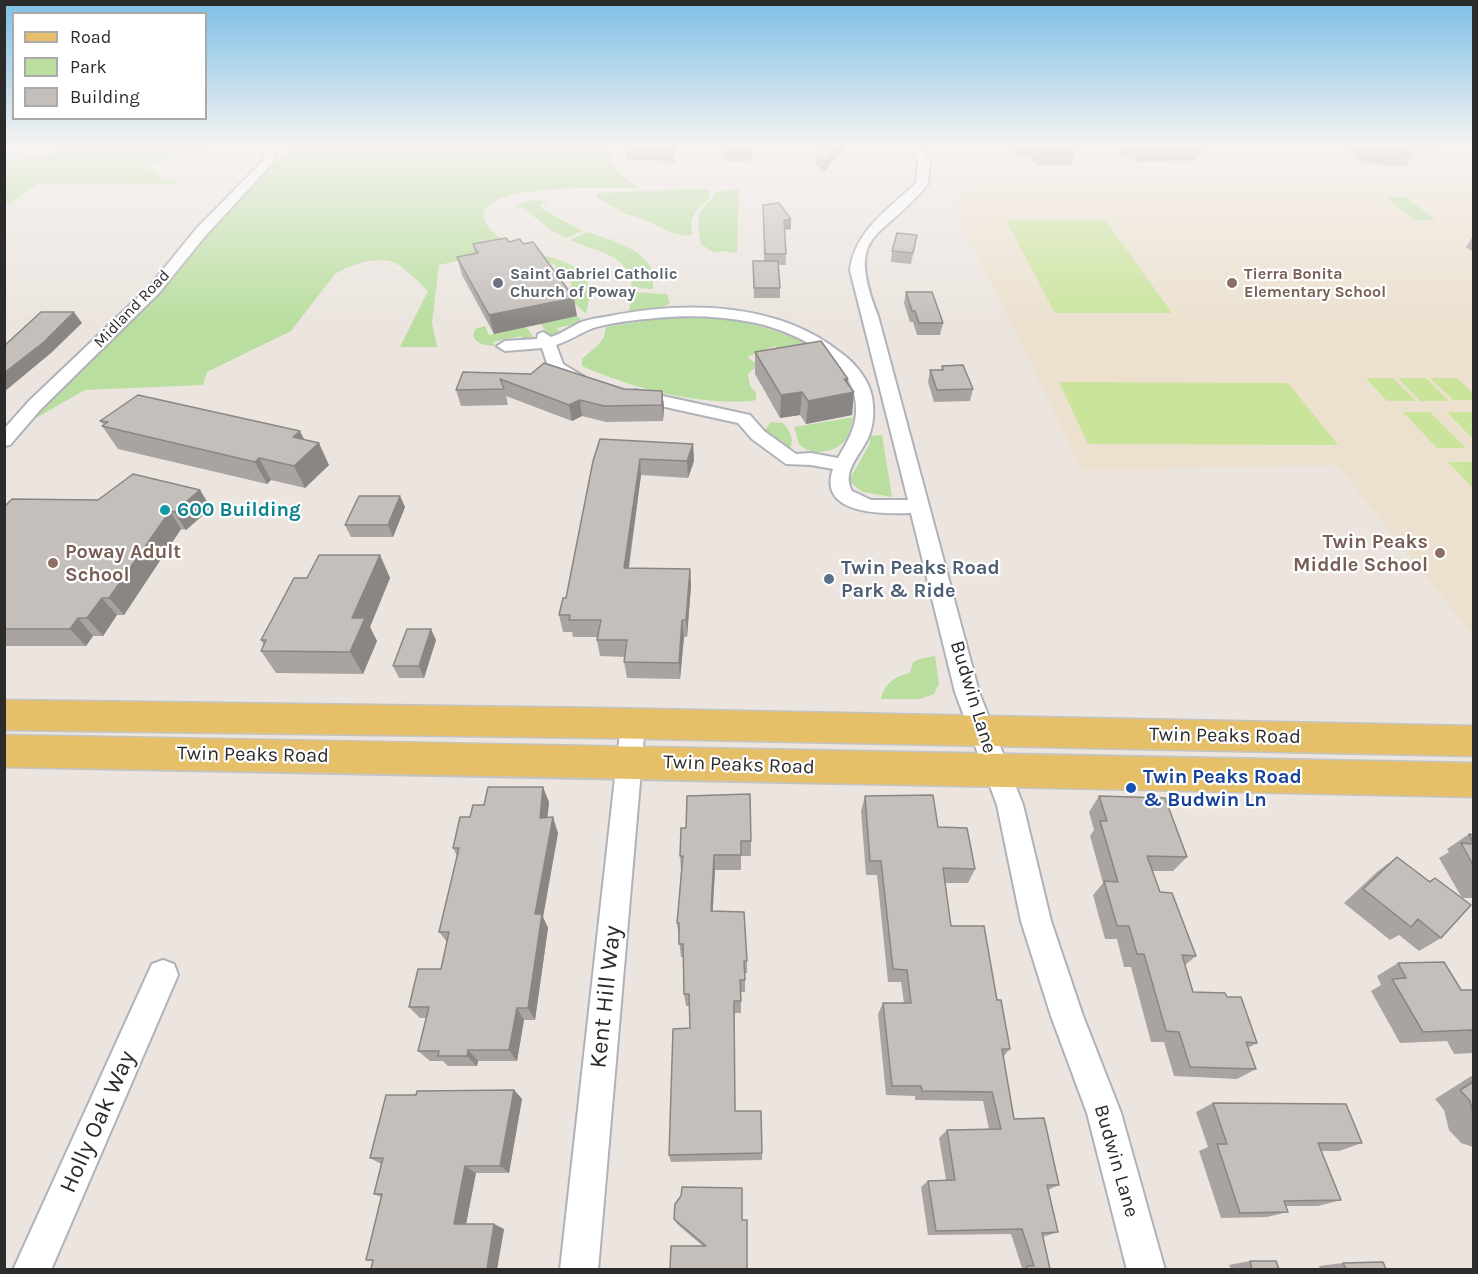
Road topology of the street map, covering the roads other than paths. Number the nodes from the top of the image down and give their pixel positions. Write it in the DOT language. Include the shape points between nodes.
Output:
graph roads {
  1 [pos="229,203"];
  2 [pos="900,203"];
  3 [pos="544,340"];
  4 [pos="506,346"];
  5 [pos="596,385"];
  6 [pos="617,391"];
  7 [pos="4,441"];
  8 [pos="843,465"];
  9 [pos="920,506"];
  10 [pos="4,715"];
  11 [pos="633,724"];
  12 [pos="981,731"];
  13 [pos="1473,741"];
  14 [pos="4,751"];
  15 [pos="630,761"];
  16 [pos="996,771"];
  17 [pos="1473,780"];
  18 [pos="163,975"];
  19 [pos="32,1269"];
  20 [pos="579,1269"];
  21 [pos="1146,1269"];
  1 -- 7 [label="street, Midland Road" via="154,290 35,405"];
  2 -- 9 [label="street, Budwin Lane" via="863,241 856,255 860,291 871,316"];
  3 -- 4 [label="street"];
  3 -- 5 [label="street" via="560,371"];
  3 -- 8 [label="street" via="567,336 586,326 683,313 733,315 773,324 818,343 849,368 859,384 865,402 861,433"];
  6 -- 8 [label="street" via="744,419 758,435 792,460"];
  8 -- 9 [label="street" via="839,481 852,501 871,506"];
  9 -- 12 [label="street, Budwin Lane" via="967,692"];
  10 -- 11 [label="main road, Twin Peaks Road"];
  11 -- 12 [label="main road, Twin Peaks Road"];
  11 -- 15 [label="street, Kent Hill Way"];
  12 -- 13 [label="main road, Twin Peaks Road"];
  12 -- 16 [label="street, Budwin Lane"];
  14 -- 15 [label="main road, Twin Peaks Road"];
  15 -- 16 [label="main road, Twin Peaks Road"];
  15 -- 20 [label="street, Kent Hill Way"];
  16 -- 17 [label="main road, Twin Peaks Road"];
  16 -- 21 [label="street, Budwin Lane" via="1010,805 1036,921 1104,1113"];
  18 -- 19 [label="street, Holly Oak Way"];
}
